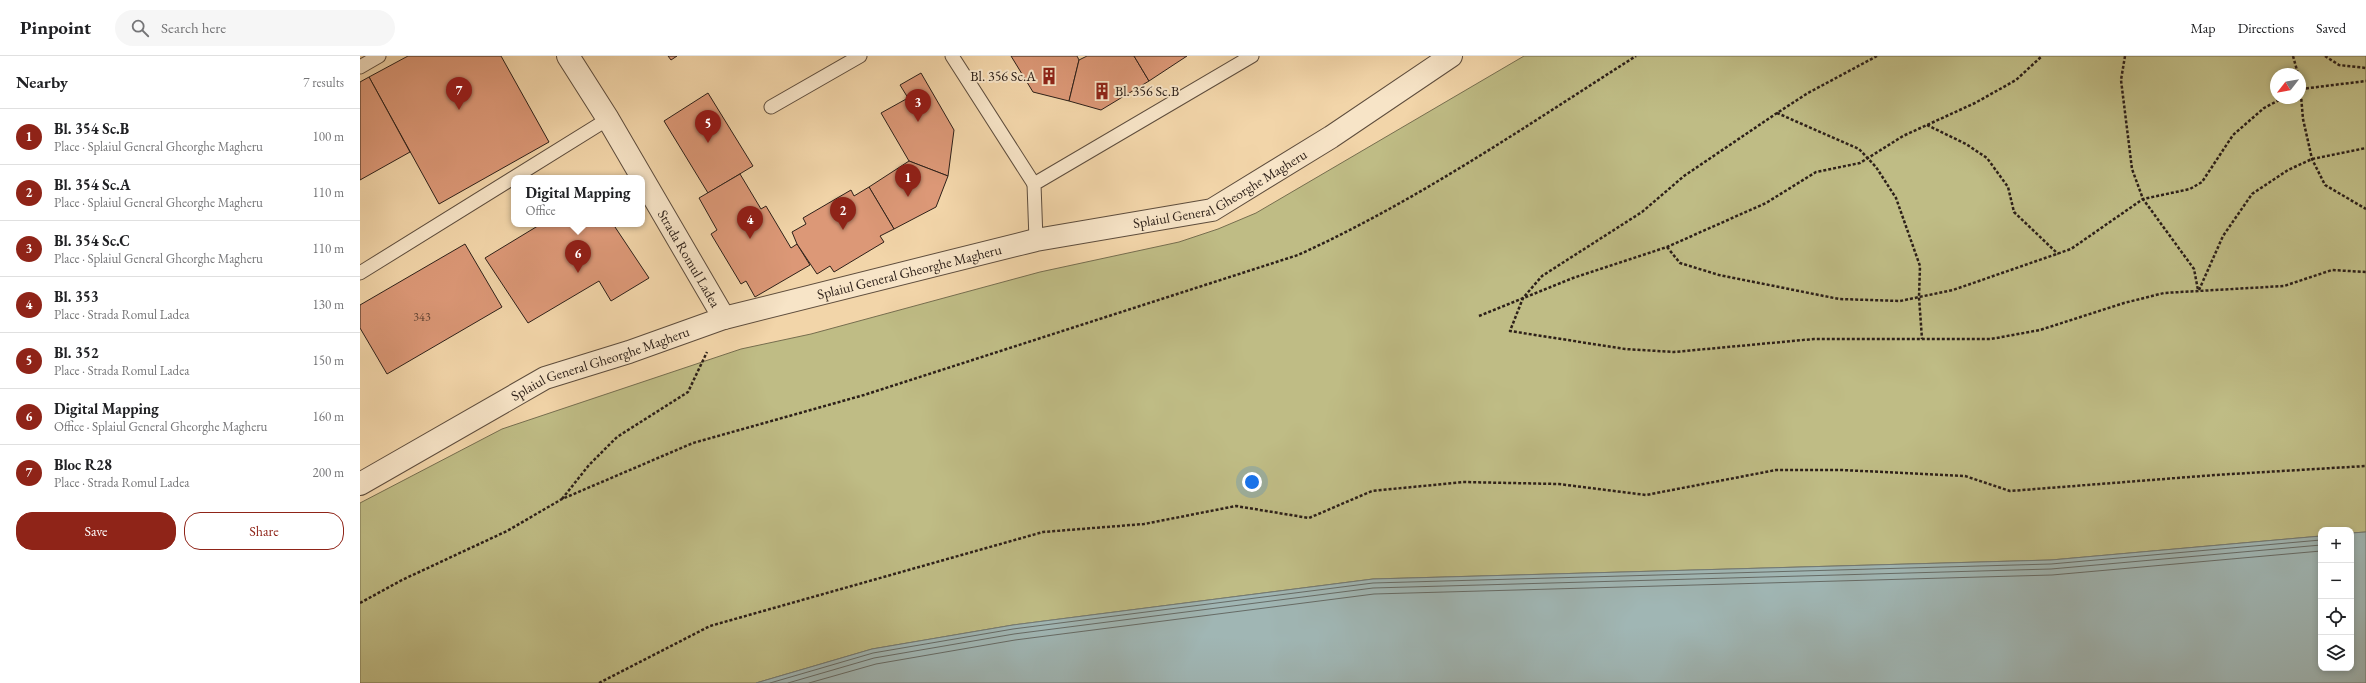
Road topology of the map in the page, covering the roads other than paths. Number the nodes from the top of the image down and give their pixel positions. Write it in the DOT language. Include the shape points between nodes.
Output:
graph roads {
  1 [pos="379,56"];
  2 [pos="568,56"];
  3 [pos="952,56"];
  4 [pos="1252,56"];
  5 [pos="1451,56"];
  6 [pos="852,58"];
  7 [pos="360,67"];
  8 [pos="771,107"];
  9 [pos="608,119"];
  10 [pos="518,175"];
  11 [pos="641,175"];
  12 [pos="511,179"];
  13 [pos="645,182"];
  14 [pos="1034,184"];
  15 [pos="1036,240"];
  16 [pos="360,273"];
  17 [pos="724,318"];
  18 [pos="360,484"];
  1 -- 7 [label="lane"];
  2 -- 9 [label="street, Strada Romul Ladea"];
  3 -- 14 [label="lane"];
  4 -- 14 [label="lane"];
  5 -- 15 [label="street, Splaiul General Gheorghe Magheru" via="1331,136 1212,210"];
  6 -- 8 [label="lane"];
  9 -- 10 [label="lane"];
  9 -- 11 [label="street, Strada Romul Ladea"];
  12 -- 16 [label="lane"];
  13 -- 17 [label="street, Strada Romul Ladea"];
  14 -- 15 [label="lane"];
  15 -- 17 [label="street, Splaiul General Gheorghe Magheru"];
  17 -- 18 [label="street, Splaiul General Gheorghe Magheru" via="546,378"];
}
